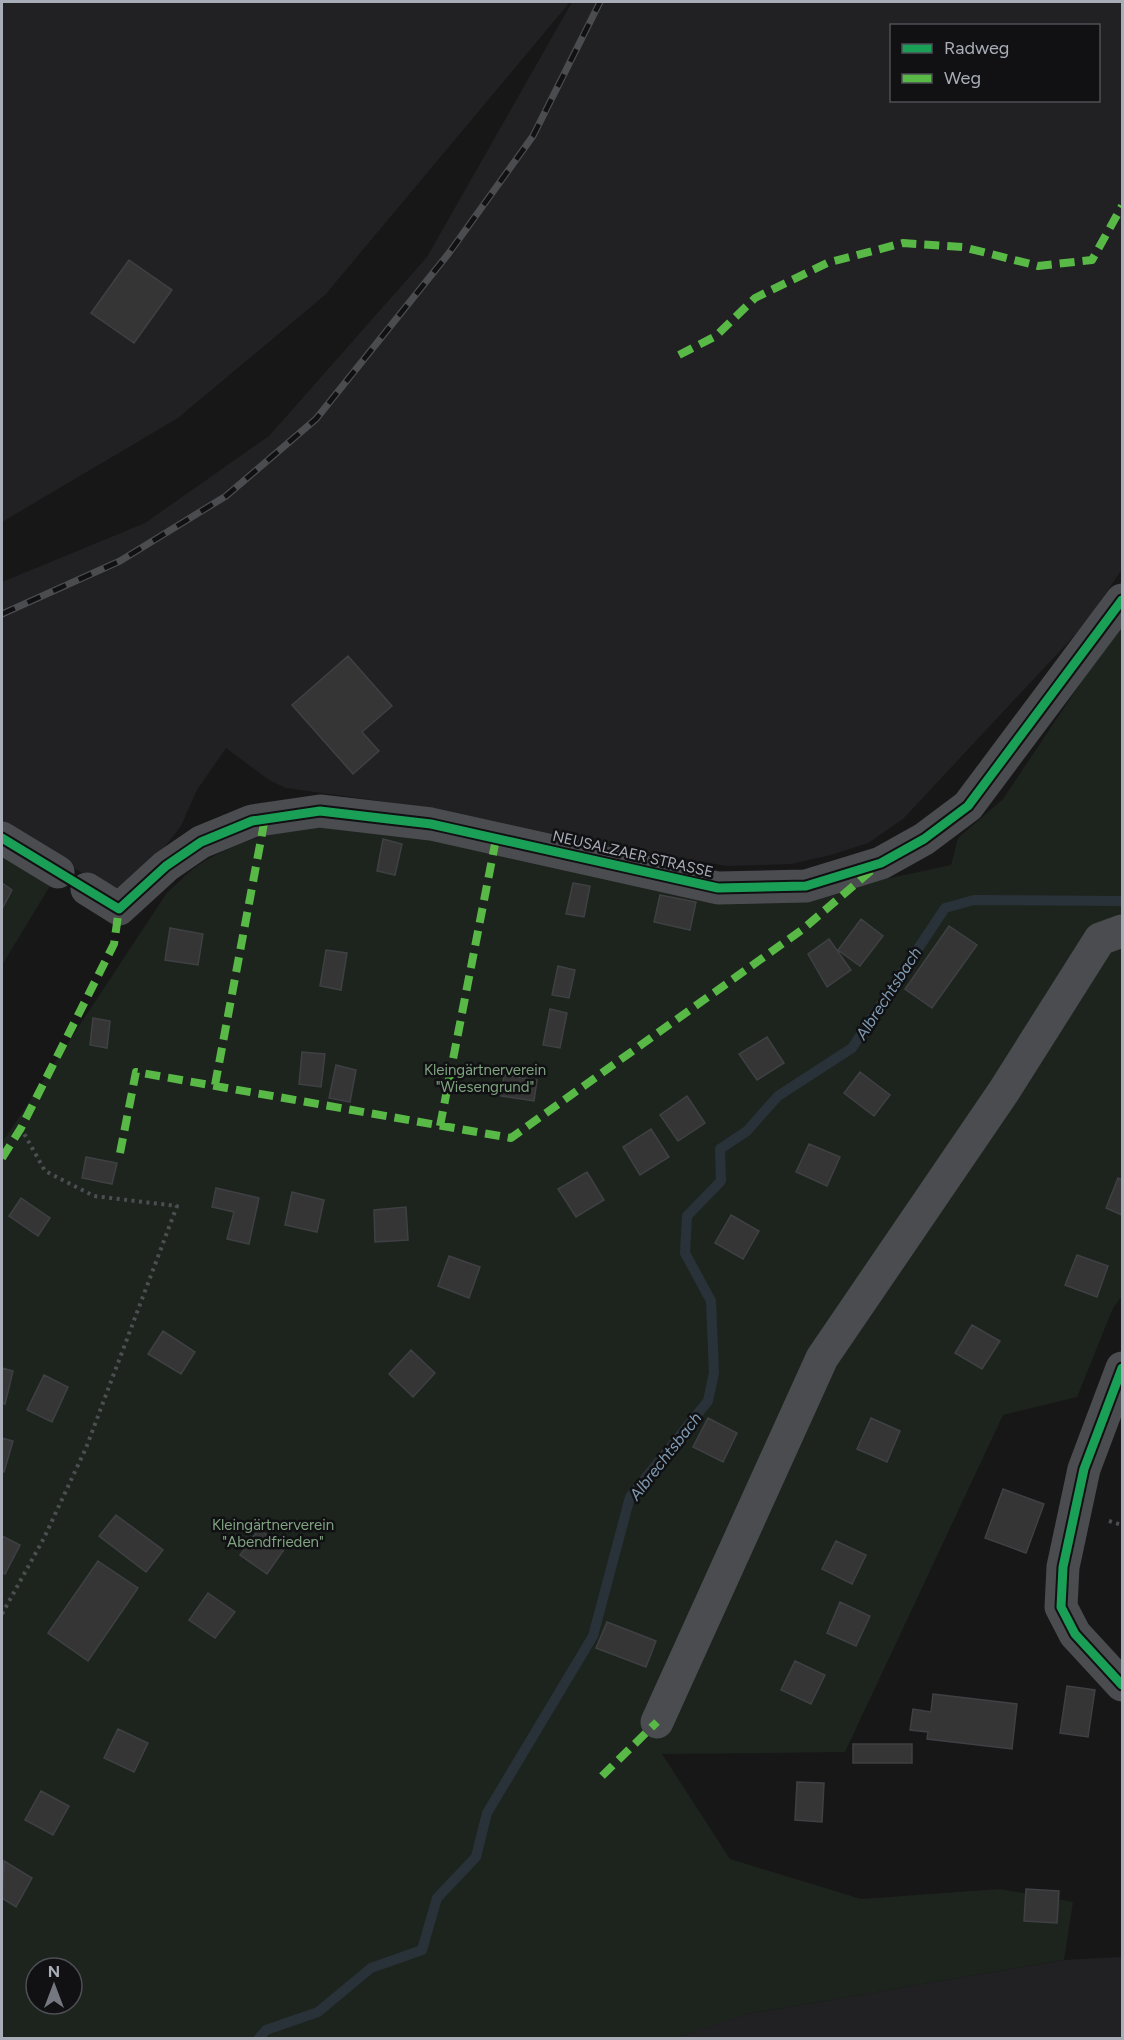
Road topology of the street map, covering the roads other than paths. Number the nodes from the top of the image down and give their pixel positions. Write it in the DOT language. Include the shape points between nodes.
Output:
graph roads {
  1 [pos="1122,600"];
  2 [pos="2,838"];
  3 [pos="58,872"];
  4 [pos="87,889"];
  5 [pos="1122,931"];
  6 [pos="1122,1368"];
  7 [pos="1122,1685"];
  8 [pos="657,1722"];
  1 -- 4 [label="street, NEUSALZAER STRASSE" via="968,806 924,839 881,862 806,886 718,888 430,824 320,811 252,821 201,842 166,866 119,909"];
  2 -- 3 [label="street"];
  5 -- 8 [label="street" via="1100,939 1004,1091 822,1358"];
  6 -- 7 [label="street" via="1084,1469 1063,1567 1061,1607 1075,1634"];
}
